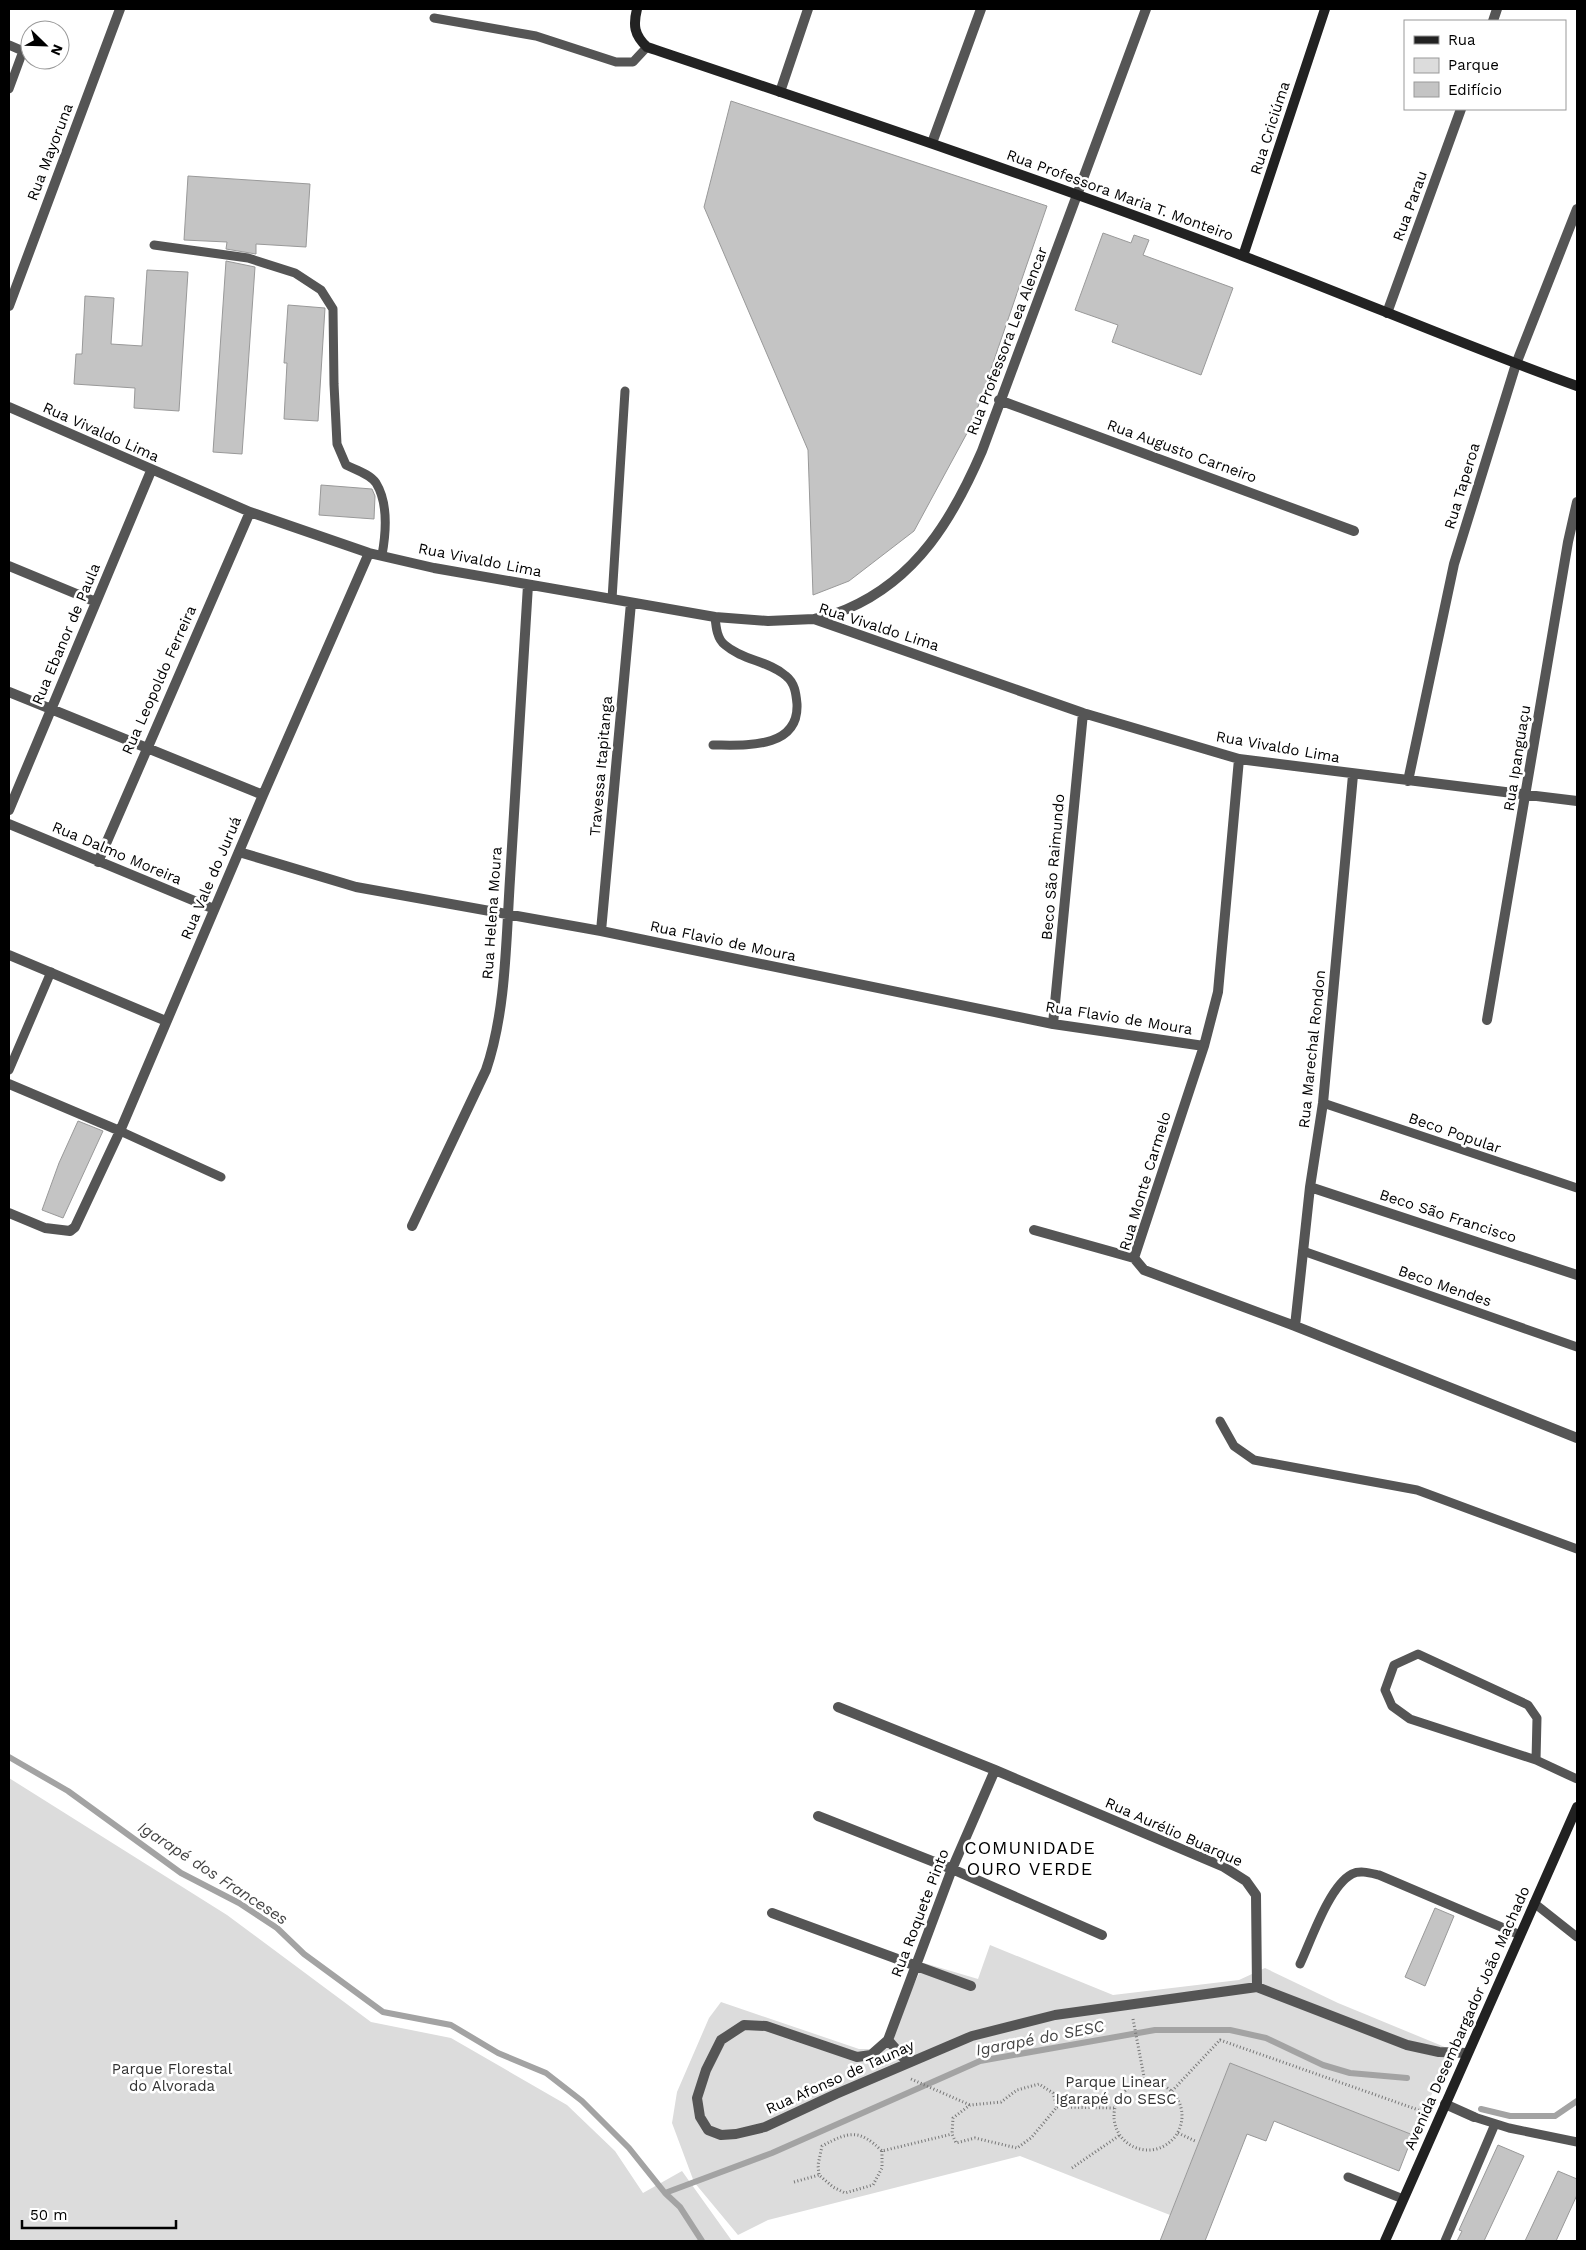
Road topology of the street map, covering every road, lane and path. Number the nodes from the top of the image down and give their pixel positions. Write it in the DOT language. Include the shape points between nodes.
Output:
graph roads {
  1 [pos="120,9"];
  2 [pos="637,9"];
  3 [pos="808,9"];
  4 [pos="980,9"];
  5 [pos="1146,9"];
  6 [pos="1325,9"];
  7 [pos="434,18"];
  8 [pos="9,45"];
  9 [pos="647,47"];
  10 [pos="9,89"];
  11 [pos="780,92"];
  12 [pos="1461,110"];
  13 [pos="932,143"];
  14 [pos="1078,196"];
  15 [pos="1577,209"];
  16 [pos="154,245"];
  17 [pos="1243,256"];
  18 [pos="9,306"];
  19 [pos="1387,313"];
  20 [pos="1516,364"];
  21 [pos="1577,386"];
  22 [pos="625,392"];
  23 [pos="999,400"];
  24 [pos="9,407"];
  25 [pos="151,471"];
  26 [pos="1577,502"];
  27 [pos="250,512"];
  28 [pos="1354,530"];
  29 [pos="369,553"];
  30 [pos="382,556"];
  31 [pos="9,566"];
  32 [pos="528,585"];
  33 [pos="612,599"];
  34 [pos="96,602"];
  35 [pos="631,603"];
  36 [pos="715,617"];
  37 [pos="814,619"];
  38 [pos="9,692"];
  39 [pos="51,708"];
  40 [pos="1083,713"];
  41 [pos="713,745"];
  42 [pos="146,748"];
  43 [pos="1239,759"];
  44 [pos="1353,775"];
  45 [pos="1408,781"];
  46 [pos="263,795"];
  47 [pos="1526,796"];
  48 [pos="1577,801"];
  49 [pos="9,810"];
  50 [pos="9,824"];
  51 [pos="239,852"];
  52 [pos="98,862"];
  53 [pos="214,909"];
  54 [pos="508,915"];
  55 [pos="601,931"];
  56 [pos="9,955"];
  57 [pos="51,972"];
  58 [pos="1487,1020"];
  59 [pos="166,1021"];
  60 [pos="1053,1024"];
  61 [pos="1204,1046"];
  62 [pos="9,1070"];
  63 [pos="9,1084"];
  64 [pos="1323,1103"];
  65 [pos="120,1131"];
  66 [pos="221,1177"];
  67 [pos="1310,1187"];
  68 [pos="1577,1188"];
  69 [pos="9,1213"];
  70 [pos="412,1226"];
  71 [pos="1034,1230"];
  72 [pos="1303,1251"];
  73 [pos="1134,1258"];
  74 [pos="1577,1274"];
  75 [pos="1295,1326"];
  76 [pos="1577,1347"];
  77 [pos="1220,1421"];
  78 [pos="1577,1438"];
  79 [pos="1577,1549"];
  80 [pos="838,1707"];
  81 [pos="1536,1760"];
  82 [pos="995,1770"];
  83 [pos="1577,1779"];
  84 [pos="1577,1807"];
  85 [pos="818,1816"];
  86 [pos="952,1869"];
  87 [pos="1534,1904"];
  88 [pos="772,1913"];
  89 [pos="1102,1935"];
  90 [pos="1520,1935"];
  91 [pos="1577,1937"];
  92 [pos="1300,1964"];
  93 [pos="916,1968"];
  94 [pos="971,1986"];
  95 [pos="1257,1988"];
  96 [pos="1130,2003"];
  97 [pos="888,2040"];
  98 [pos="1467,2053"];
  99 [pos="908,2063"];
  100 [pos="891,2070"];
  101 [pos="1145,2082"];
  102 [pos="1172,2091"];
  103 [pos="1445,2104"];
  104 [pos="970,2105"];
  105 [pos="1057,2108"];
  106 [pos="1115,2108"];
  107 [pos="1474,2116"];
  108 [pos="1439,2117"];
  109 [pos="1495,2124"];
  110 [pos="1178,2133"];
  111 [pos="952,2134"];
  112 [pos="1120,2135"];
  113 [pos="1195,2141"];
  114 [pos="1577,2142"];
  115 [pos="882,2150"];
  116 [pos="1072,2168"];
  117 [pos="819,2175"];
  118 [pos="1348,2177"];
  119 [pos="794,2182"];
  120 [pos="1403,2199"];
  121 [pos="1385,2241"];
  122 [pos="1445,2241"];
  1 -- 18 [label="street, Rua Mayoruna"];
  2 -- 9 [label="street" via="636,33"];
  3 -- 11 [label="street"];
  4 -- 13 [label="street"];
  5 -- 14 [label="street, Rua Professora Lea Alencar"];
  6 -- 17 [label="street, Rua Criciúma"];
  7 -- 9 [label="lane" via="536,36 616,62 633,62"];
  8 -- 10 [label="lane" via="24,51"];
  9 -- 11 [label="street, Rua Professora Maria T. Monteiro"];
  11 -- 13 [label="street, Rua Professora Maria T. Monteiro"];
  12 -- 19 [label="street, Rua Parau"];
  13 -- 14 [label="street, Rua Professora Maria T. Monteiro"];
  14 -- 17 [label="street, Rua Professora Maria T. Monteiro"];
  14 -- 23 [label="street, Rua Professora Lea Alencar"];
  15 -- 20 [label="street, Rua Taperoa"];
  16 -- 30 [label="lane" via="248,258 295,273 321,290 333,309 337,444 346,465 363,472 375,482 383,499 386,530"];
  17 -- 19 [label="street, Rua Professora Maria T. Monteiro"];
  19 -- 20 [label="street, Rua Professora Maria T. Monteiro"];
  20 -- 21 [label="street, Rua Professora Maria T. Monteiro"];
  20 -- 45 [label="street, Rua Taperoa" via="1454,564"];
  22 -- 33 [label="lane"];
  23 -- 28 [label="street, Rua Augusto Carneiro"];
  23 -- 37 [label="street, Rua Professora Lea Alencar" via="962,498 937,536 909,568 875,594 846,609"];
  24 -- 25 [label="street, Rua Vivaldo Lima"];
  25 -- 27 [label="street, Rua Vivaldo Lima"];
  25 -- 34 [label="street, Rua Ebanor de Paula"];
  26 -- 47 [label="street, Rua Ipanguaçu"];
  27 -- 29 [label="street, Rua Vivaldo Lima"];
  27 -- 42 [label="street, Rua Leopoldo Ferreira"];
  29 -- 30 [label="street, Rua Vivaldo Lima"];
  29 -- 46 [label="street, Rua Vale do Juruá"];
  30 -- 32 [label="street, Rua Vivaldo Lima"];
  31 -- 34 [label="street"];
  32 -- 33 [label="street, Rua Vivaldo Lima"];
  32 -- 54 [label="street, Rua Helena Moura"];
  33 -- 35 [label="street, Rua Vivaldo Lima"];
  34 -- 39 [label="street, Rua Ebanor de Paula"];
  35 -- 36 [label="street, Rua Vivaldo Lima"];
  35 -- 55 [label="street, Travessa Itapitanga"];
  36 -- 37 [label="street, Rua Vivaldo Lima" via="768,621"];
  36 -- 41 [label="lane" via="724,645 775,668 788,678 796,692 797,712 788,730 776,740"];
  37 -- 40 [label="street, Rua Vivaldo Lima"];
  38 -- 39 [label="street"];
  39 -- 42 [label="street"];
  39 -- 49 [label="street, Rua Ebanor de Paula"];
  40 -- 43 [label="street, Rua Vivaldo Lima"];
  40 -- 60 [label="street, Beco São Raimundo"];
  42 -- 46 [label="street"];
  42 -- 52 [label="street, Rua Leopoldo Ferreira"];
  43 -- 44 [label="street, Rua Vivaldo Lima"];
  43 -- 61 [label="street, Rua Monte Carmelo" via="1218,992"];
  44 -- 45 [label="street, Rua Vivaldo Lima"];
  44 -- 64 [label="street, Rua Marechal Rondon"];
  45 -- 47 [label="street, Rua Vivaldo Lima"];
  46 -- 51 [label="street, Rua Vale do Juruá"];
  47 -- 48 [label="street, Rua Vivaldo Lima"];
  47 -- 58 [label="street, Rua Ipanguaçu"];
  50 -- 52 [label="street, Rua Dalmo Moreira"];
  51 -- 53 [label="street, Rua Vale do Juruá"];
  51 -- 54 [label="street, Rua Flavio de Moura" via="356,887"];
  52 -- 53 [label="street, Rua Dalmo Moreira"];
  53 -- 59 [label="street, Rua Vale do Juruá"];
  54 -- 55 [label="street, Rua Flavio de Moura"];
  54 -- 70 [label="street, Rua Helena Moura" via="494,1048"];
  55 -- 60 [label="street, Rua Flavio de Moura"];
  56 -- 57 [label="street"];
  57 -- 59 [label="street"];
  57 -- 62 [label="lane"];
  59 -- 65 [label="street, Rua Vale do Juruá"];
  60 -- 61 [label="street, Rua Flavio de Moura"];
  61 -- 73 [label="street, Rua Monte Carmelo"];
  63 -- 65 [label="street"];
  64 -- 67 [label="street, Rua Marechal Rondon"];
  64 -- 68 [label="lane, Beco Popular"];
  65 -- 66 [label="lane"];
  65 -- 69 [label="street, Rua Vale do Juruá" via="75,1227 70,1231 45,1228"];
  67 -- 72 [label="street, Rua Marechal Rondon"];
  67 -- 74 [label="street, Beco São Francisco"];
  71 -- 73 [label="street"];
  72 -- 75 [label="street, Rua Marechal Rondon"];
  72 -- 76 [label="lane, Beco Mendes"];
  73 -- 75 [label="street, Rua Monte Carmelo" via="1144,1270"];
  75 -- 78 [label="street, Rua Monte Carmelo"];
  77 -- 79 [label="lane" via="1234,1446 1254,1460 1418,1490"];
  80 -- 82 [label="street, Rua Aurélio Buarque"];
  81 -- 81 [label="lane" via="1410,1719 1392,1706 1385,1690 1394,1665 1418,1654 1528,1705 1538,1718"];
  81 -- 83 [label="lane"];
  82 -- 86 [label="street, Rua Roquete Pinto"];
  82 -- 95 [label="street, Rua Aurélio Buarque" via="1224,1867 1246,1881 1256,1895"];
  84 -- 87 [label="street, Avenida Desembargador João Machado"];
  85 -- 86 [label="street"];
  86 -- 89 [label="street"];
  86 -- 93 [label="street, Rua Roquete Pinto"];
  87 -- 90 [label="street, Avenida Desembargador João Machado"];
  87 -- 91 [label="lane"];
  88 -- 93 [label="street"];
  90 -- 92 [label="lane" via="1379,1875 1353,1873 1334,1893"];
  90 -- 98 [label="street, Avenida Desembargador João Machado"];
  93 -- 94 [label="street"];
  93 -- 97 [label="street, Rua Roquete Pinto"];
  95 -- 96 [label="street, Rua Afonso de Taunay"];
  95 -- 98 [label="street" via="1407,2045 1439,2052"];
  96 -- 99 [label="street, Rua Afonso de Taunay" via="1055,2015 972,2036"];
  96 -- 101 [label="path"];
  97 -- 99 [label="street"];
  97 -- 100 [label="street, Rua Afonso de Taunay" via="871,2055 857,2057 766,2026 744,2025 721,2040 706,2070 697,2098 700,2117 708,2130 722,2135 765,2127"];
  98 -- 103 [label="street, Avenida Desembargador João Machado"];
  99 -- 100 [label="street, Rua Afonso de Taunay"];
  100 -- 104 [label="path"];
  101 -- 102 [label="path" via="1154,2082"];
  101 -- 106 [label="path" via="1126,2090"];
  102 -- 108 [label="path" via="1220,2040"];
  102 -- 110 [label="path" via="1182,2111"];
  103 -- 107 [label="street"];
  103 -- 108 [label="street, Avenida Desembargador João Machado"];
  104 -- 105 [label="path" via="1001,2102 1017,2090 1039,2084 1053,2093"];
  104 -- 111 [label="path" via="953,2118"];
  105 -- 106 [label="path"];
  105 -- 111 [label="path" via="1031,2138 1017,2148 975,2138 956,2143"];
  106 -- 112 [label="path" via="1114,2117"];
  107 -- 109 [label="lane"];
  108 -- 120 [label="street, Avenida Desembargador João Machado"];
  109 -- 114 [label="lane"];
  109 -- 122 [label="lane"];
  110 -- 112 [label="path" via="1160,2148 1149,2150 1138,2149"];
  110 -- 113 [label="path"];
  111 -- 115 [label="path"];
  112 -- 116 [label="path"];
  115 -- 117 [label="path" via="868,2137 853,2134 837,2138 822,2146"];
  115 -- 117 [label="path" via="882,2168 873,2185 845,2193"];
  117 -- 119 [label="path"];
  118 -- 120 [label="lane"];
  120 -- 121 [label="street, Avenida Desembargador João Machado"];
}
